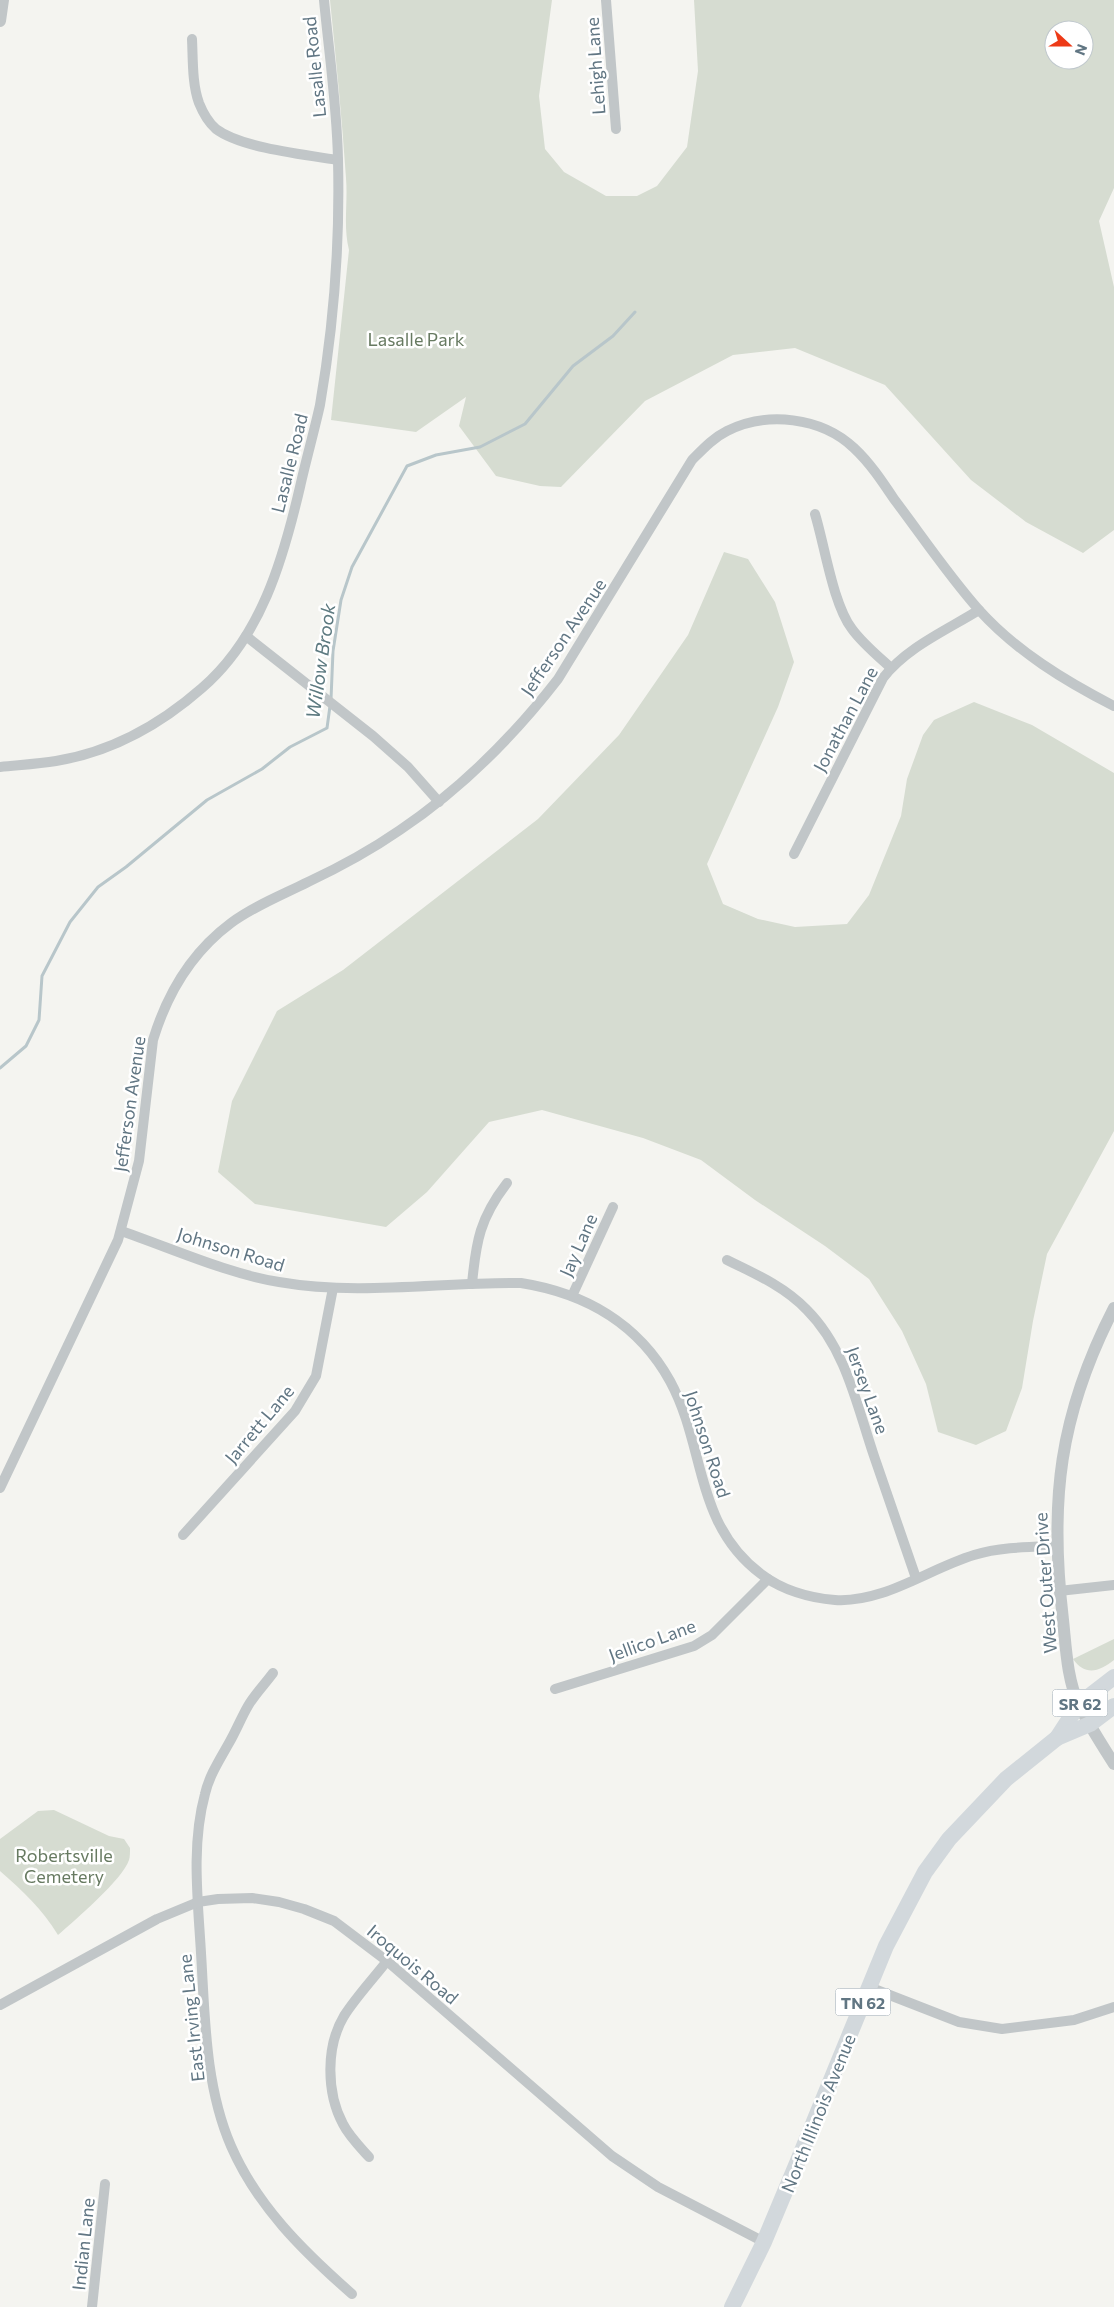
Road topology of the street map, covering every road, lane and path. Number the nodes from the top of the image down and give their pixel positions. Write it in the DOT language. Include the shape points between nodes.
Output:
graph roads {
  1 [pos="4,0"];
  2 [pos="324,0"];
  3 [pos="606,0"];
  4 [pos="0,21"];
  5 [pos="192,39"];
  6 [pos="616,129"];
  7 [pos="338,160"];
  8 [pos="815,514"];
  9 [pos="980,610"];
  10 [pos="246,636"];
  11 [pos="891,668"];
  12 [pos="1114,706"];
  13 [pos="0,767"];
  14 [pos="439,802"];
  15 [pos="794,854"];
  16 [pos="507,1183"];
  17 [pos="612,1207"];
  18 [pos="121,1231"];
  19 [pos="727,1260"];
  20 [pos="472,1284"];
  21 [pos="333,1288"];
  22 [pos="572,1296"];
  23 [pos="1114,1308"];
  24 [pos="0,1488"];
  25 [pos="183,1535"];
  26 [pos="1056,1546"];
  27 [pos="916,1578"];
  28 [pos="768,1579"];
  29 [pos="1114,1585"];
  30 [pos="1059,1591"];
  31 [pos="273,1673"];
  32 [pos="1114,1677"];
  33 [pos="556,1689"];
  34 [pos="1079,1704"];
  35 [pos="1114,1706"];
  36 [pos="1090,1724"];
  37 [pos="1056,1738"];
  38 [pos="1114,1764"];
  39 [pos="198,1902"];
  40 [pos="387,1961"];
  41 [pos="869,1987"];
  42 [pos="0,2005"];
  43 [pos="1114,2007"];
  44 [pos="368,2157"];
  45 [pos="105,2184"];
  46 [pos="764,2242"];
  47 [pos="352,2294"];
  48 [pos="92,2307"];
  49 [pos="732,2307"];
  1 -- 4 [label="street"];
  2 -- 7 [label="street, Lasalle Road"];
  3 -- 6 [label="street, Lehigh Lane"];
  5 -- 7 [label="street" via="198,101 216,128 244,141"];
  7 -- 10 [label="street, Lasalle Road" via="336,264 329,345 319,406 284,550 270,590"];
  8 -- 11 [label="street" via="838,602 846,620"];
  9 -- 11 [label="street, Jonathan Lane"];
  9 -- 12 [label="street, Jefferson Avenue" via="1005,636 1040,663"];
  9 -- 14 [label="street, Jefferson Avenue" via="950,575 866,461 840,437 809,423 780,419 755,421 727,431 711,441 692,460 574,656 542,701 478,768"];
  10 -- 13 [label="street, Lasalle Road" via="202,688 146,730 115,745 58,761"];
  10 -- 14 [label="street" via="373,736 408,767"];
  11 -- 15 [label="street, Jonathan Lane" via="868,704"];
  14 -- 18 [label="street, Jefferson Avenue" via="362,854 232,922 199,953 179,979 153,1040 140,1152"];
  16 -- 20 [label="street" via="484,1220 476,1245"];
  17 -- 22 [label="street, Jay Lane"];
  18 -- 21 [label="street, Johnson Road" via="242,1273 279,1282"];
  18 -- 24 [label="street, Jefferson Avenue"];
  19 -- 27 [label="street, Jersey Lane" via="768,1280 791,1296 808,1310 834,1345 851,1385"];
  20 -- 21 [label="street, Johnson Road"];
  20 -- 22 [label="street, Johnson Road" via="521,1284 549,1288"];
  21 -- 25 [label="street, Jarrett Lane" via="321,1358 310,1389 295,1412"];
  22 -- 28 [label="street, Johnson Road" via="616,1318 652,1353 679,1401 721,1530 734,1550"];
  23 -- 26 [label="street, West Outer Drive" via="1090,1359 1072,1411 1060,1474"];
  26 -- 27 [label="street, Johnson Road" via="976,1554"];
  26 -- 30 [label="street, West Outer Drive"];
  27 -- 28 [label="street, Johnson Road" via="872,1596 836,1600 803,1594"];
  28 -- 33 [label="street, Jellico Lane" via="712,1635 694,1646"];
  29 -- 30 [label="street"];
  30 -- 34 [label="street, West Outer Drive" via="1068,1663"];
  31 -- 39 [label="street, East Irving Lane" via="248,1706 205,1793 197,1843"];
  32 -- 34 [label="highway, SR 62"];
  34 -- 36 [label="street, West Outer Drive"];
  34 -- 37 [label="highway, SR 62"];
  35 -- 36 [label="highway, SR 62"];
  36 -- 37 [label="highway, SR 62"];
  36 -- 38 [label="street, West Outer Drive"];
  37 -- 41 [label="highway, North Illinois Avenue / TN 62" via="1006,1779 949,1839 925,1872 906,1907"];
  39 -- 40 [label="street, Iroquois Road" via="252,1898 304,1909 334,1921"];
  39 -- 42 [label="street, Iroquois Road" via="157,1918"];
  39 -- 47 [label="street, East Irving Lane" via="209,2062 222,2122 231,2146 271,2213 293,2239"];
  40 -- 44 [label="street" via="345,2015 336,2032 330,2069 334,2101 342,2123"];
  40 -- 46 [label="street, Iroquois Road" via="612,2156 662,2189"];
  41 -- 43 [label="street" via="959,2022 1002,2029 1074,2020"];
  41 -- 46 [label="highway, North Illinois Avenue / TN 62"];
  45 -- 48 [label="street, Indian Lane"];
  46 -- 49 [label="highway, North Illinois Avenue / TN 62"];
}
